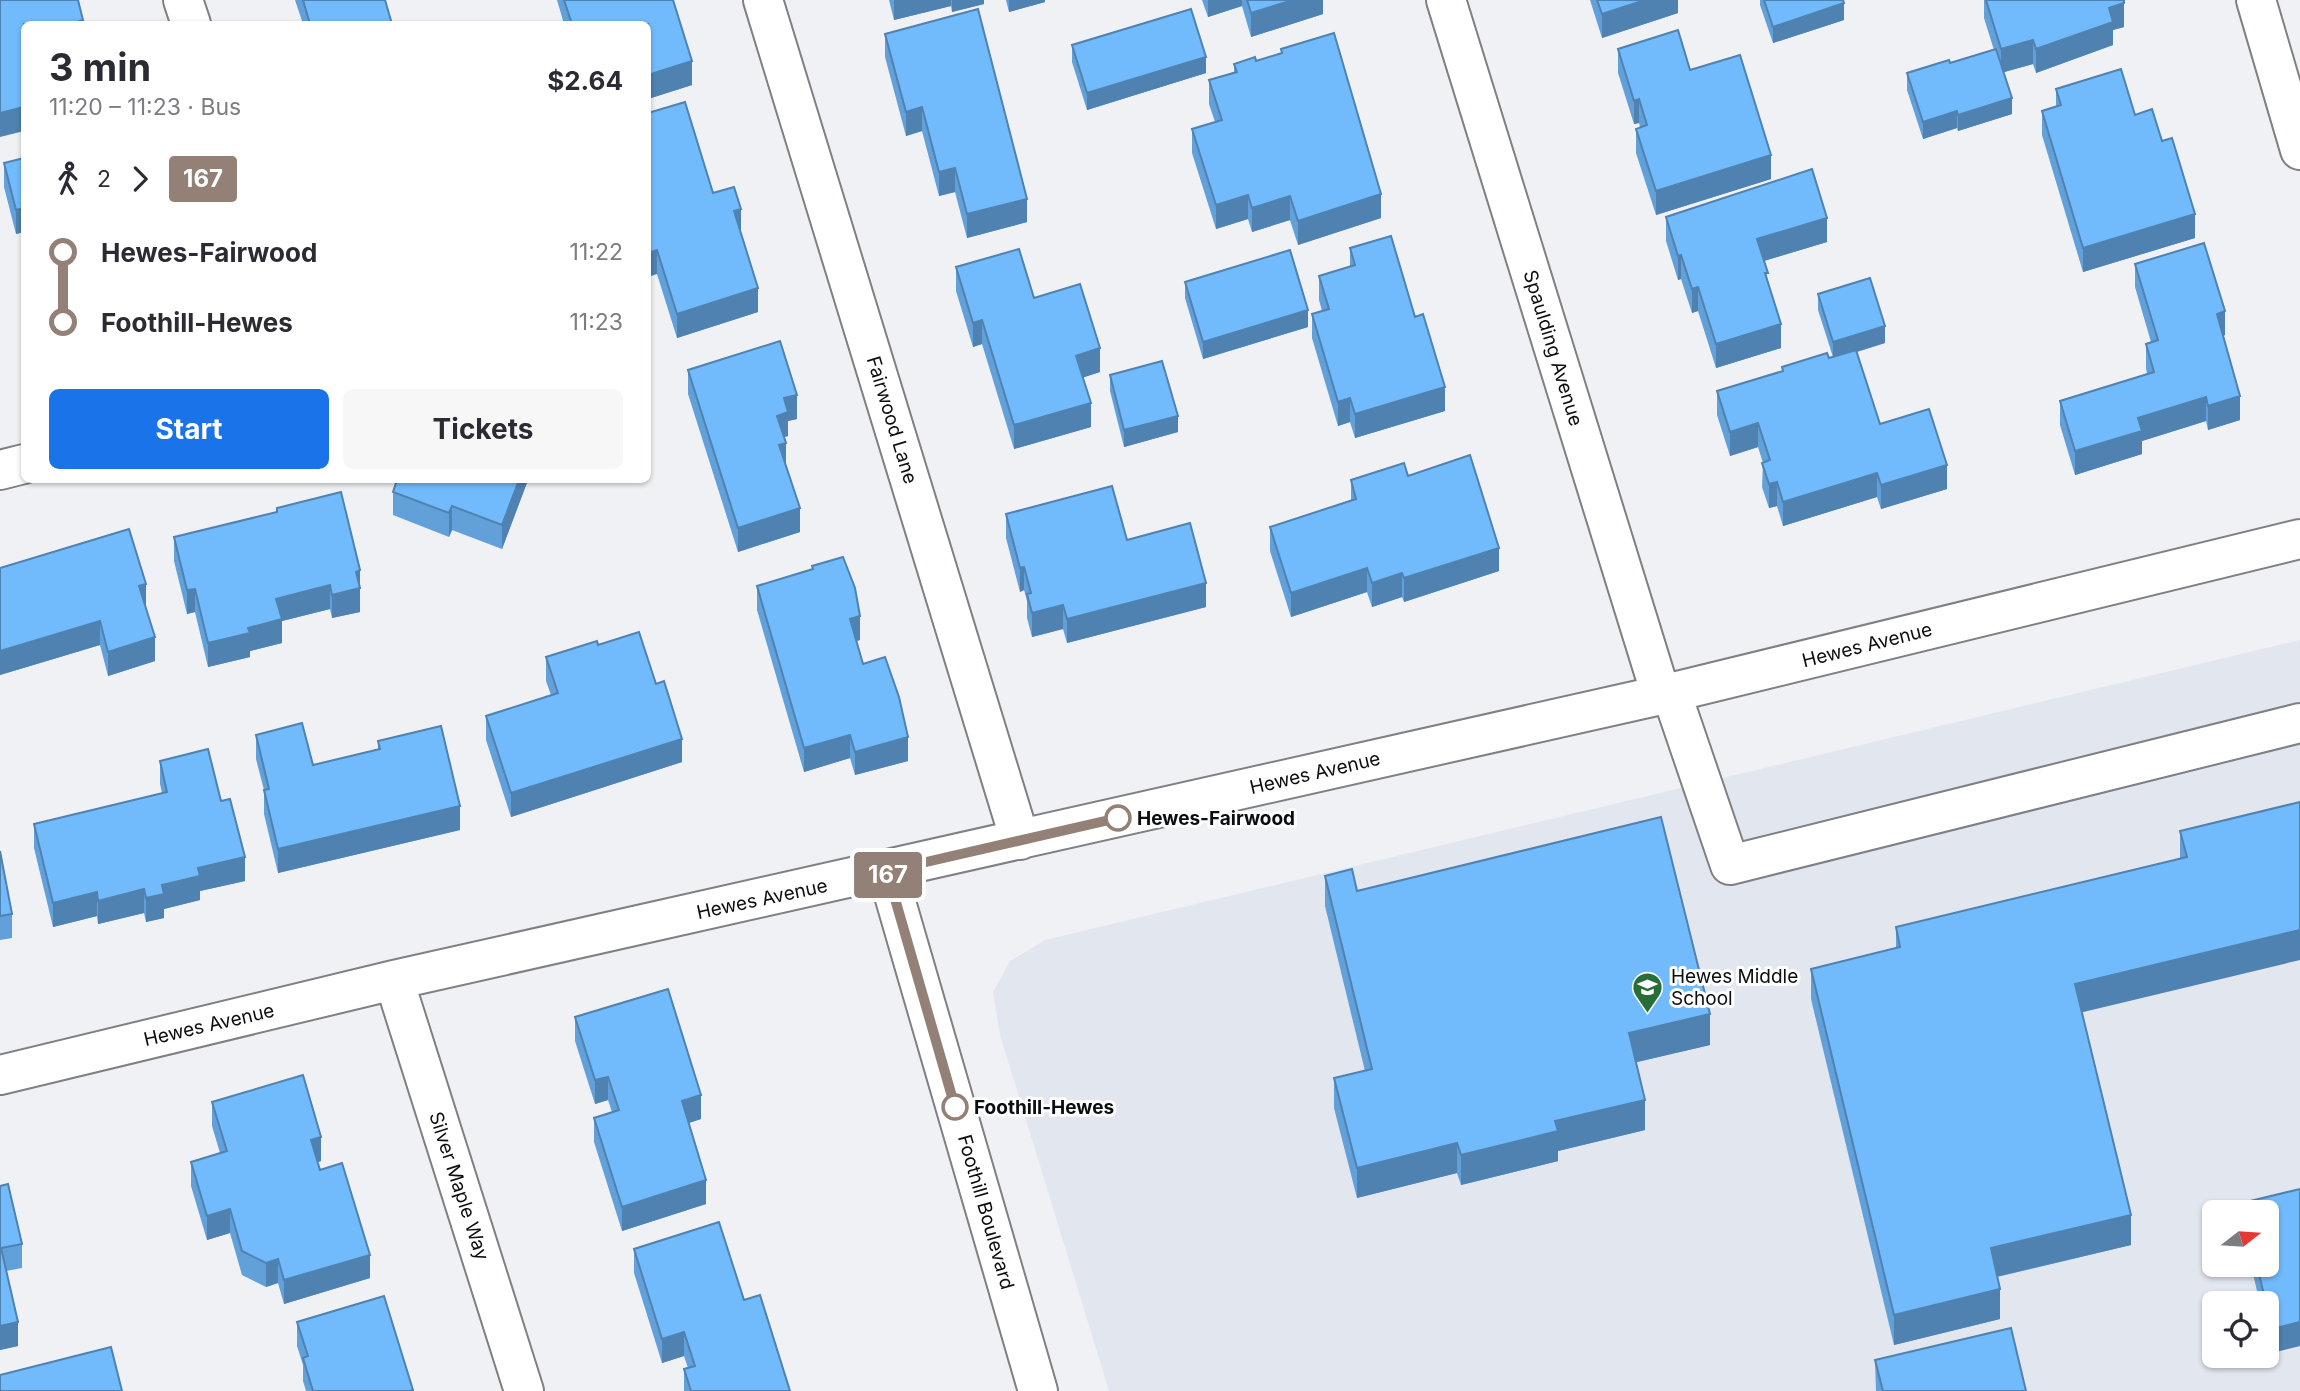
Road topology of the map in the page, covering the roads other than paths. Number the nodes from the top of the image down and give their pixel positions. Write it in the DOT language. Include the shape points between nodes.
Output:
graph roads {
  1 [pos="183,0"];
  2 [pos="764,0"];
  3 [pos="1446,0"];
  4 [pos="2256,0"];
  5 [pos="190,21"];
  6 [pos="2300,150"];
  7 [pos="21,465"];
  8 [pos="0,470"];
  9 [pos="2300,539"];
  10 [pos="1666,694"];
  11 [pos="2300,723"];
  12 [pos="1020,840"];
  13 [pos="887,871"];
  14 [pos="394,980"];
  15 [pos="0,1074"];
  16 [pos="524,1391"];
  17 [pos="1038,1391"];
  1 -- 5 [label="street"];
  2 -- 12 [label="street, Fairwood Lane"];
  3 -- 10 [label="street, Spaulding Avenue"];
  4 -- 6 [label="street"];
  7 -- 8 [label="street"];
  9 -- 10 [label="street, Hewes Avenue"];
  10 -- 11 [label="street, Spaulding Avenue" via="1730,865"];
  10 -- 12 [label="street, Hewes Avenue"];
  12 -- 13 [label="street, Hewes Avenue"];
  13 -- 14 [label="street, Hewes Avenue"];
  13 -- 17 [label="street, Foothill Boulevard"];
  14 -- 15 [label="street, Hewes Avenue"];
  14 -- 16 [label="street, Silver Maple Way"];
}
